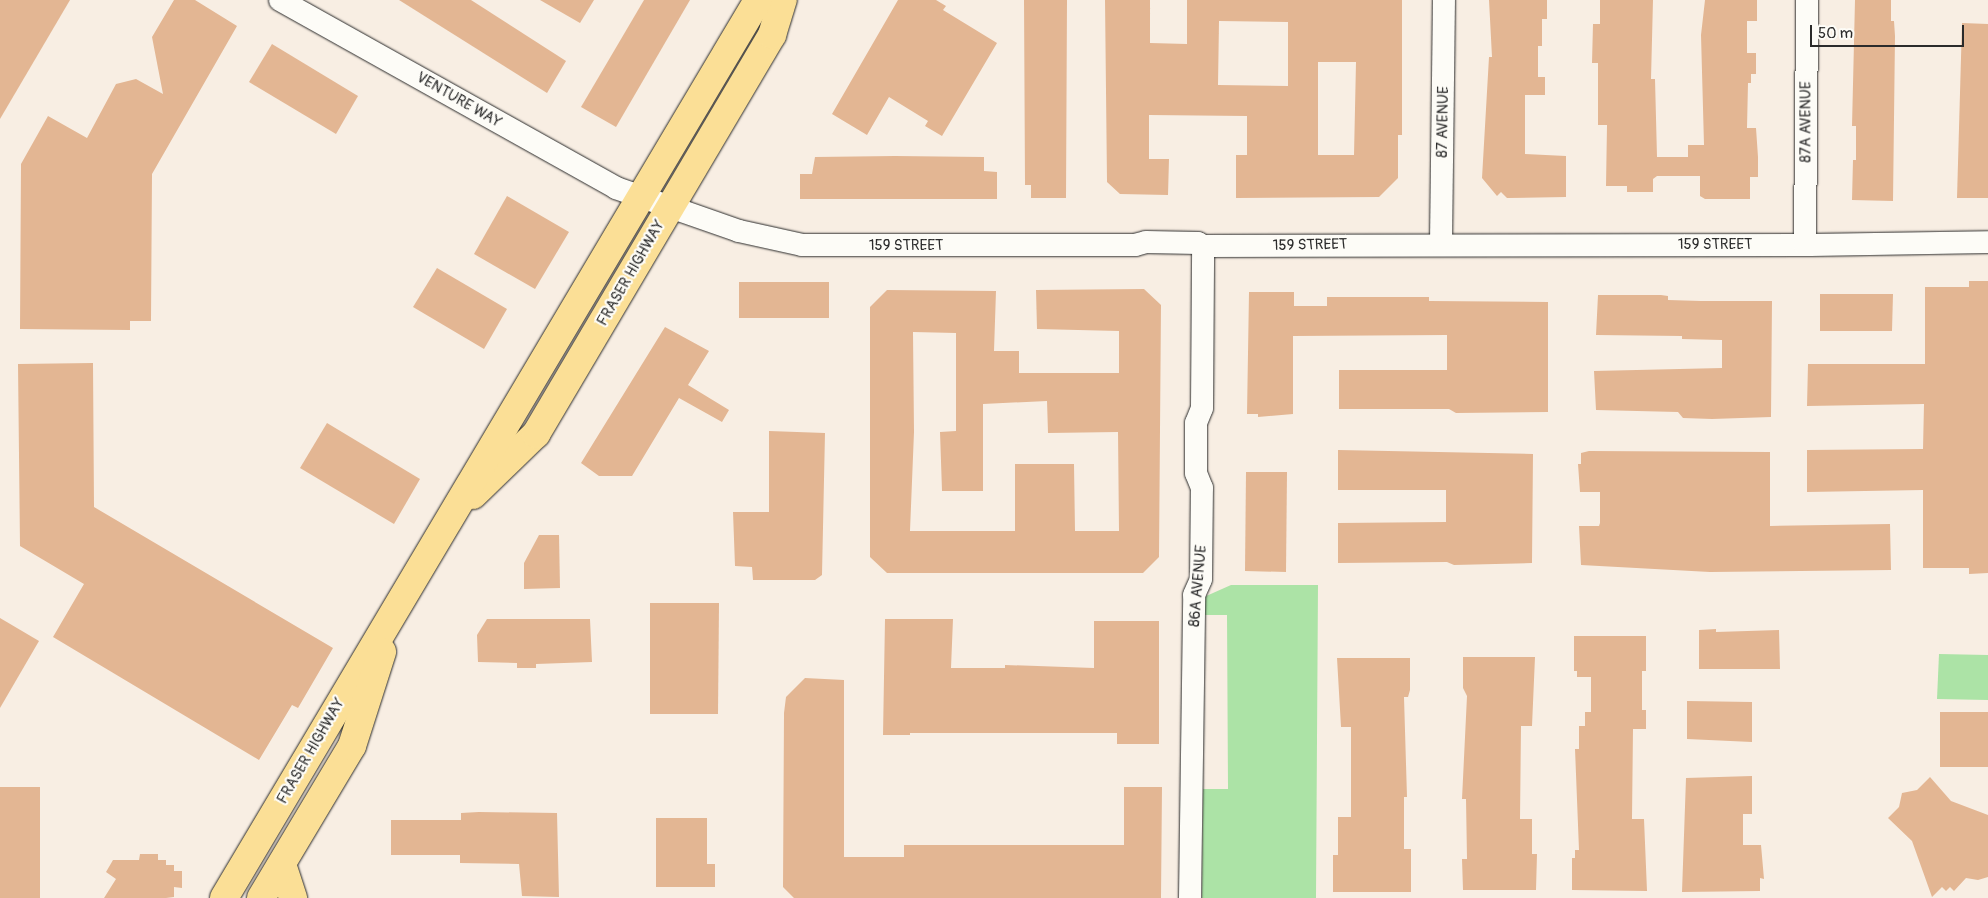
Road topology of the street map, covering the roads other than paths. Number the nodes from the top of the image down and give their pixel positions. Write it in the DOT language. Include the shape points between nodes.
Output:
graph roads {
  1 [pos="280,0"];
  2 [pos="758,0"];
  3 [pos="783,0"];
  4 [pos="1444,0"];
  5 [pos="1806,0"];
  6 [pos="640,198"];
  7 [pos="669,208"];
  8 [pos="1988,242"];
  9 [pos="1441,243"];
  10 [pos="1805,245"];
  11 [pos="1203,246"];
  12 [pos="445,522"];
  13 [pos="397,604"];
  14 [pos="282,864"];
  15 [pos="224,898"];
  16 [pos="261,898"];
  17 [pos="293,898"];
  18 [pos="1190,898"];
  1 -- 6 [label="street, VENTURE WAY" via="602,180"];
  2 -- 6 [label="main road, FRASER HIGHWAY"];
  3 -- 7 [label="main road, FRASER HIGHWAY" via="772,35"];
  4 -- 9 [label="street, 87 AVENUE"];
  5 -- 10 [label="street, 87A AVENUE"];
  6 -- 7 [label="street, 159 STREET"];
  6 -- 12 [label="main road, FRASER HIGHWAY"];
  7 -- 11 [label="street, 159 STREET" via="739,231 802,245 1181,242"];
  7 -- 12 [label="main road, FRASER HIGHWAY" via="536,434"];
  8 -- 10 [label="street, 159 STREET"];
  9 -- 10 [label="street, 159 STREET"];
  9 -- 11 [label="street, 159 STREET"];
  11 -- 18 [label="street, 86A AVENUE" via="1202,408 1196,423 1196,473 1202,488 1201,579 1194,595"];
  12 -- 13 [label="main road, FRASER HIGHWAY"];
  13 -- 14 [label="main road, FRASER HIGHWAY" via="352,746"];
  13 -- 15 [label="main road, FRASER HIGHWAY"];
  14 -- 16 [label="main road, FRASER HIGHWAY"];
  14 -- 17 [label="main road"];
}
